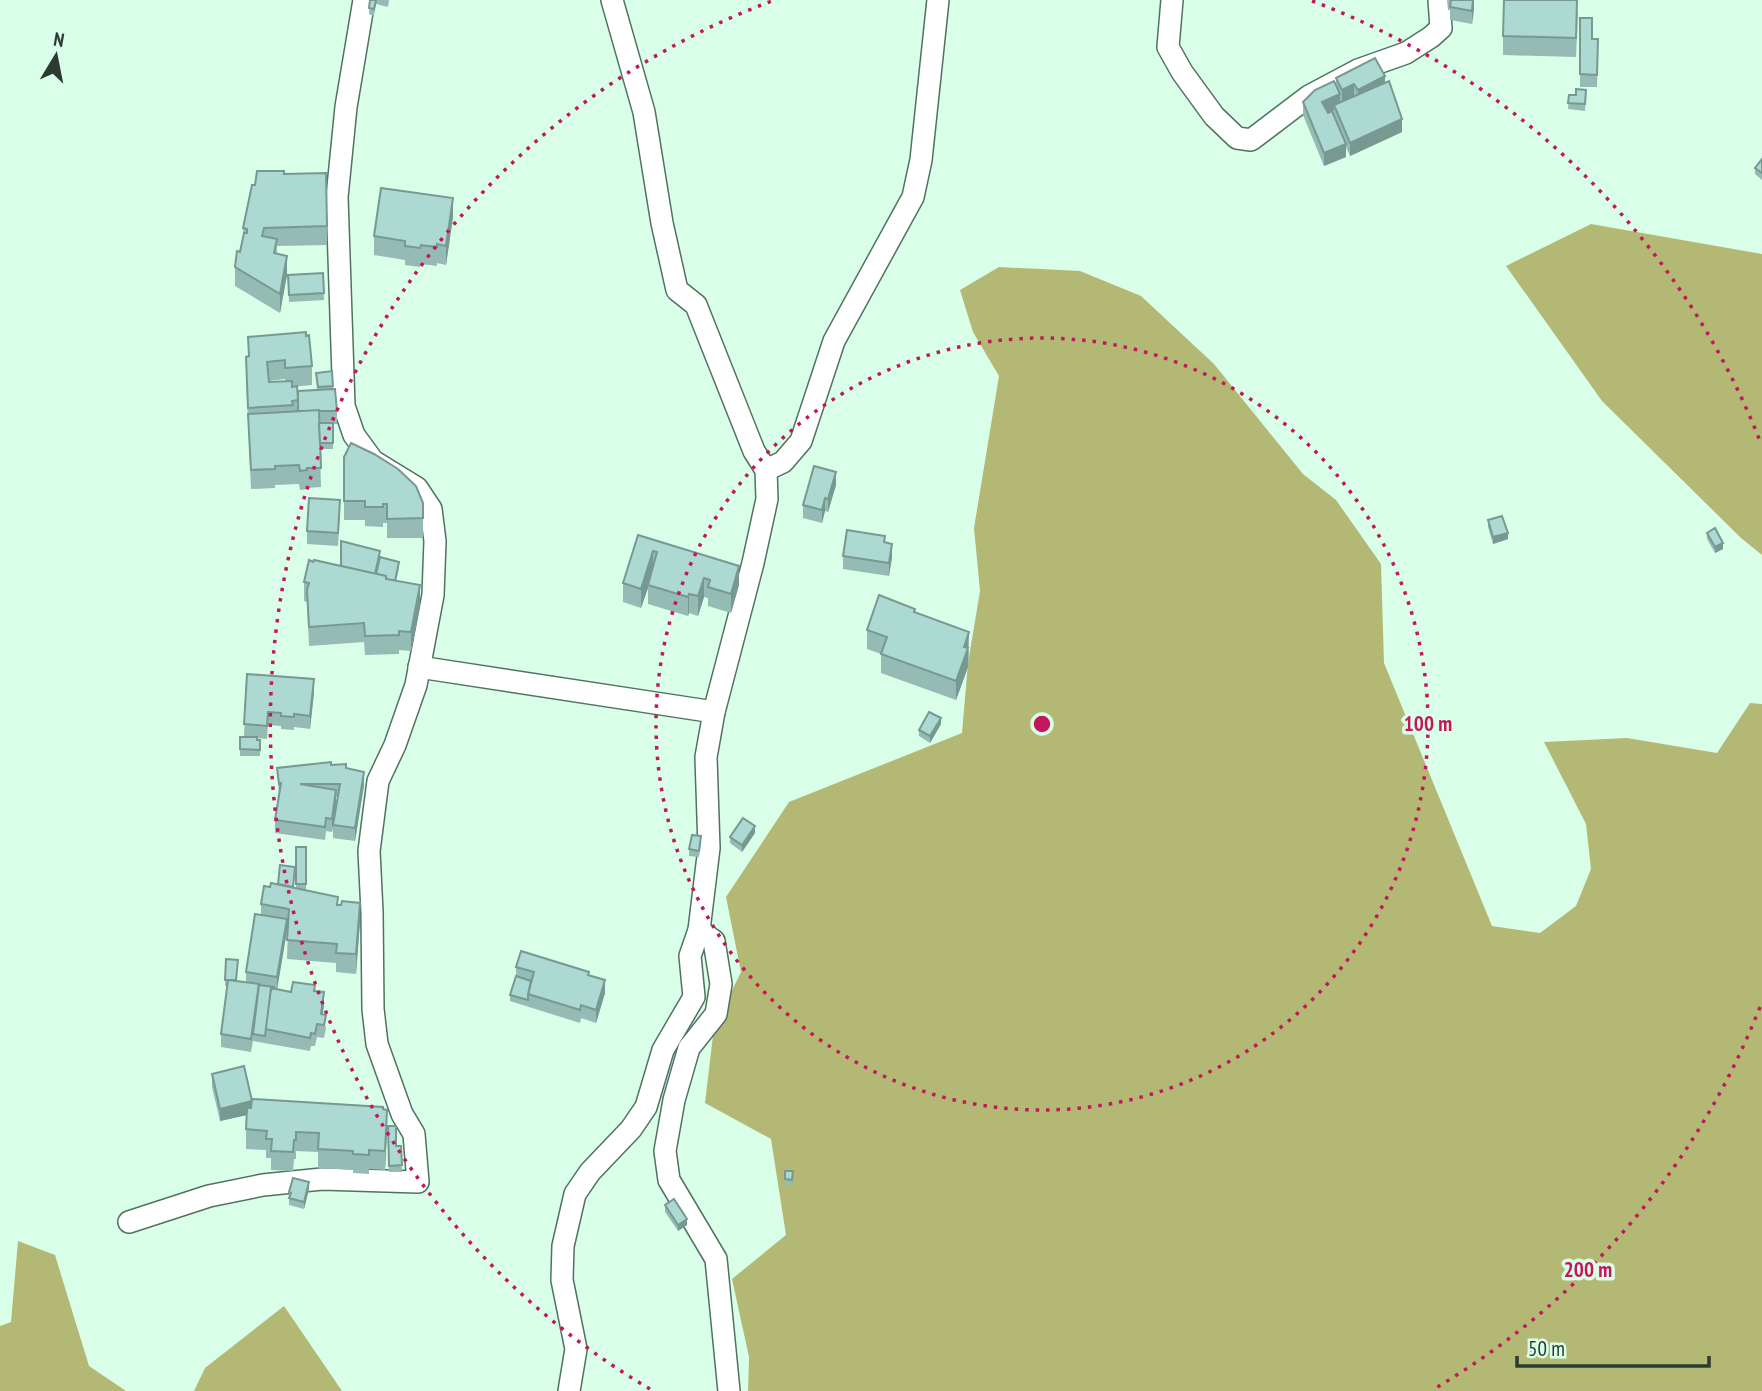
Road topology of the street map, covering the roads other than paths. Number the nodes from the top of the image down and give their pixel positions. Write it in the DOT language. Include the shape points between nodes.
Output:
graph roads {
  1 [pos="364,0"];
  2 [pos="612,0"];
  3 [pos="938,0"];
  4 [pos="1172,0"];
  5 [pos="1439,0"];
  6 [pos="766,470"];
  7 [pos="419,667"];
  8 [pos="714,712"];
  9 [pos="699,930"];
  10 [pos="129,1222"];
  11 [pos="569,1391"];
  12 [pos="729,1391"];
  1 -- 7 [label="street" via="337,197 344,406 355,435 373,461 417,488 431,509 433,595"];
  2 -- 6 [label="street" via="644,113 677,290 696,305 754,451"];
  3 -- 6 [label="street" via="913,197 834,341 801,441 783,462"];
  4 -- 5 [label="street" via="1168,47 1182,72 1214,116 1237,138 1251,140 1309,96 1358,70 1406,53 1431,37 1441,28"];
  6 -- 8 [label="street" via="767,499"];
  7 -- 8 [label="street"];
  7 -- 10 [label="street" via="395,745 378,780 369,851 377,1044 414,1134 418,1182 322,1180 263,1185 208,1195"];
  8 -- 9 [label="street" via="706,757 709,848"];
  9 -- 11 [label="street" via="690,956 694,997 663,1050 646,1107 575,1194 563,1246 562,1280 576,1349"];
  9 -- 12 [label="street" via="714,941 721,984 716,1014 689,1048 665,1151 669,1180 716,1259"];
}
